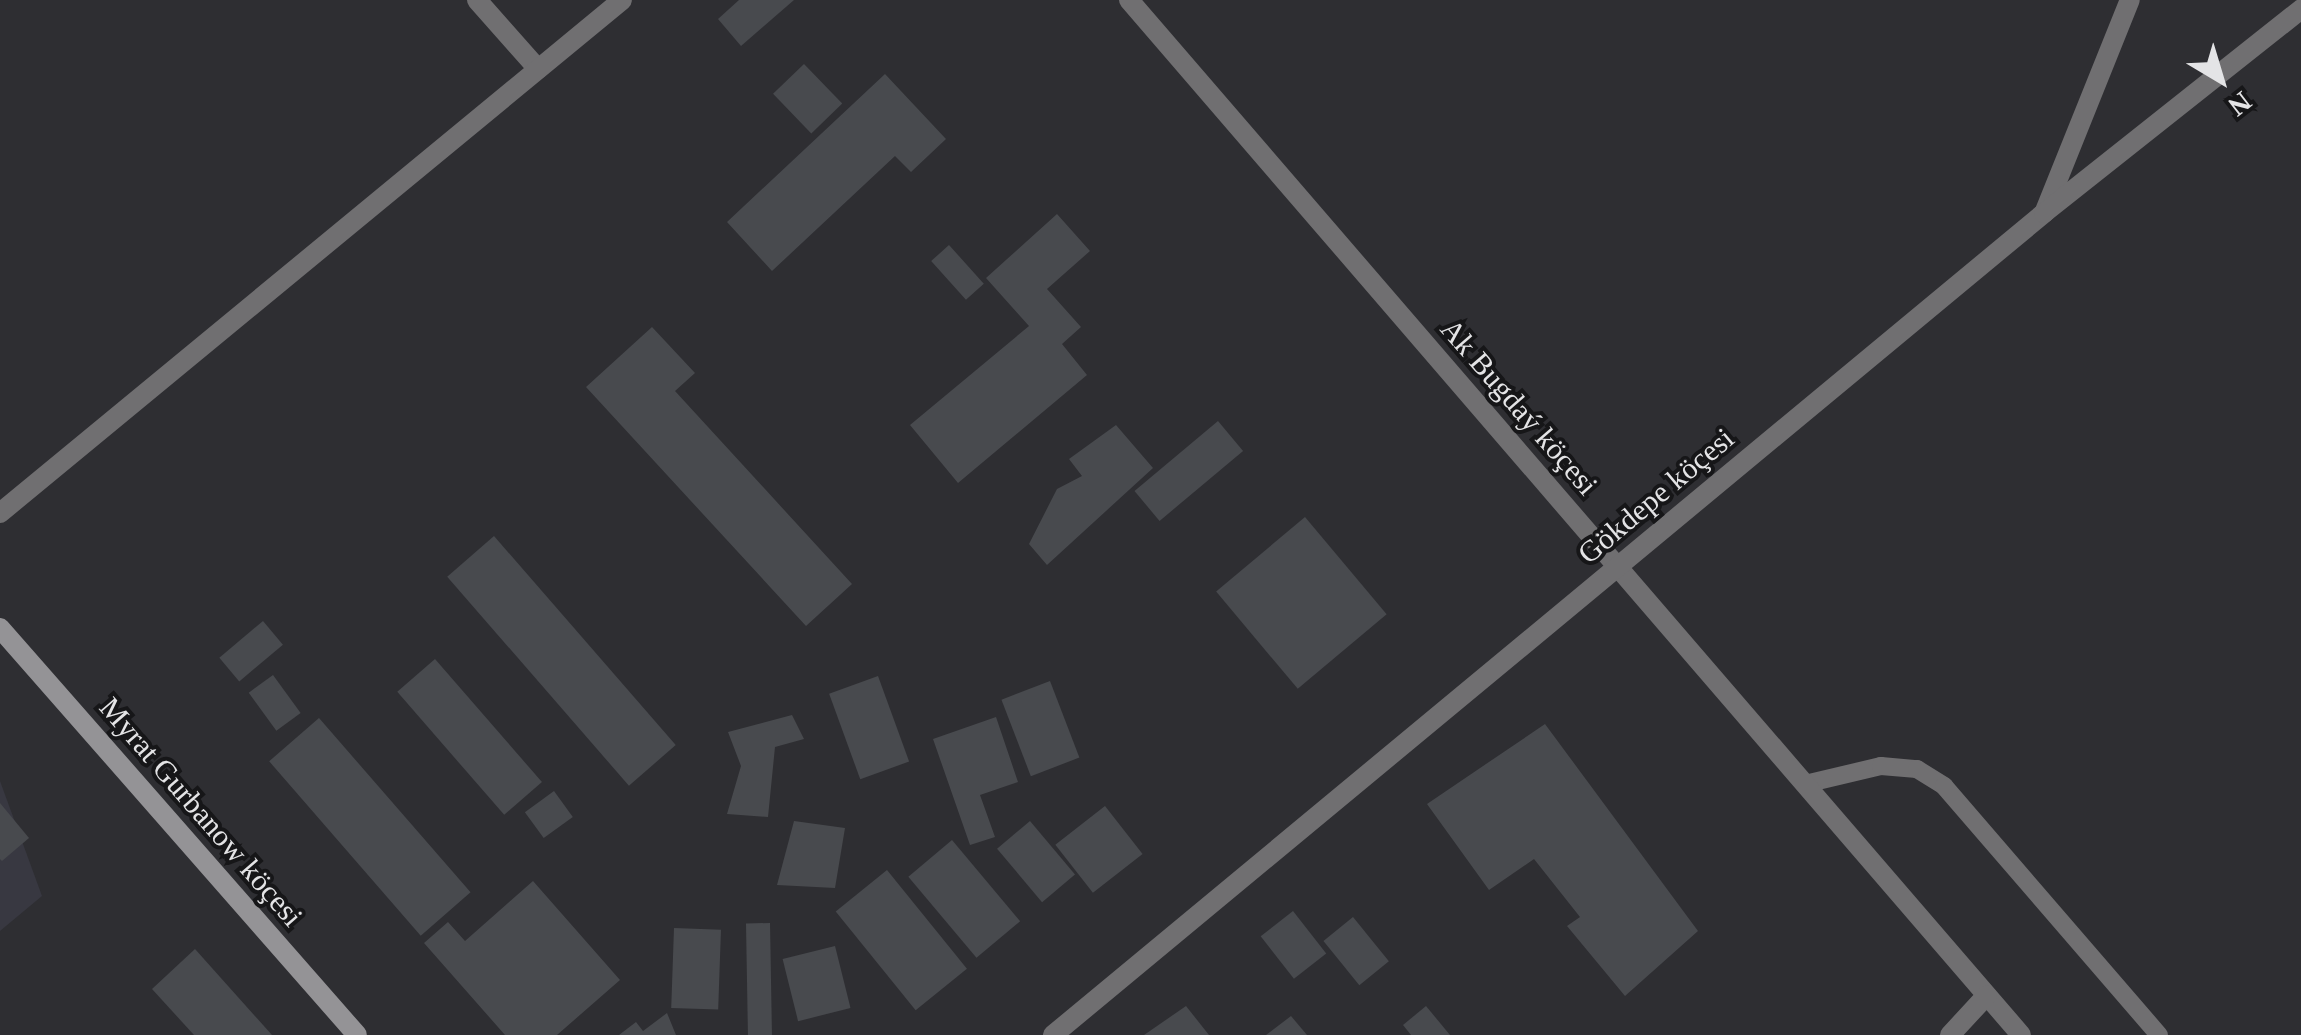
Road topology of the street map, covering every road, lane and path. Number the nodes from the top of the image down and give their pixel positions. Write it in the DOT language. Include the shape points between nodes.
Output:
graph roads {
  1 [pos="477,0"];
  2 [pos="622,0"];
  3 [pos="1129,0"];
  4 [pos="2130,0"];
  5 [pos="2301,9"];
  6 [pos="538,69"];
  7 [pos="2044,213"];
  8 [pos="0,514"];
  9 [pos="1618,567"];
  10 [pos="0,628"];
  11 [pos="1805,784"];
  12 [pos="1987,995"];
  13 [pos="357,1035"];
  14 [pos="1053,1035"];
  15 [pos="1950,1035"];
  16 [pos="2021,1035"];
  17 [pos="2159,1035"];
  1 -- 6 [label="street"];
  2 -- 6 [label="street"];
  3 -- 9 [label="street, Ak Bugdaý köçesi"];
  4 -- 7 [label="street"];
  5 -- 7 [label="street, Gökdepe köçesi"];
  6 -- 8 [label="street"];
  7 -- 9 [label="street, Gökdepe köçesi"];
  9 -- 11 [label="street, Ak Bugdaý köçesi"];
  9 -- 14 [label="street, Gökdepe köçesi"];
  10 -- 13 [label="street, Myrat Gurbanow köçesi"];
  11 -- 12 [label="street, Ak Bugdaý köçesi"];
  11 -- 17 [label="lane" via="1881,766 1917,770 1944,786"];
  12 -- 15 [label="street"];
  12 -- 16 [label="street, Ak Bugdaý köçesi"];
}
